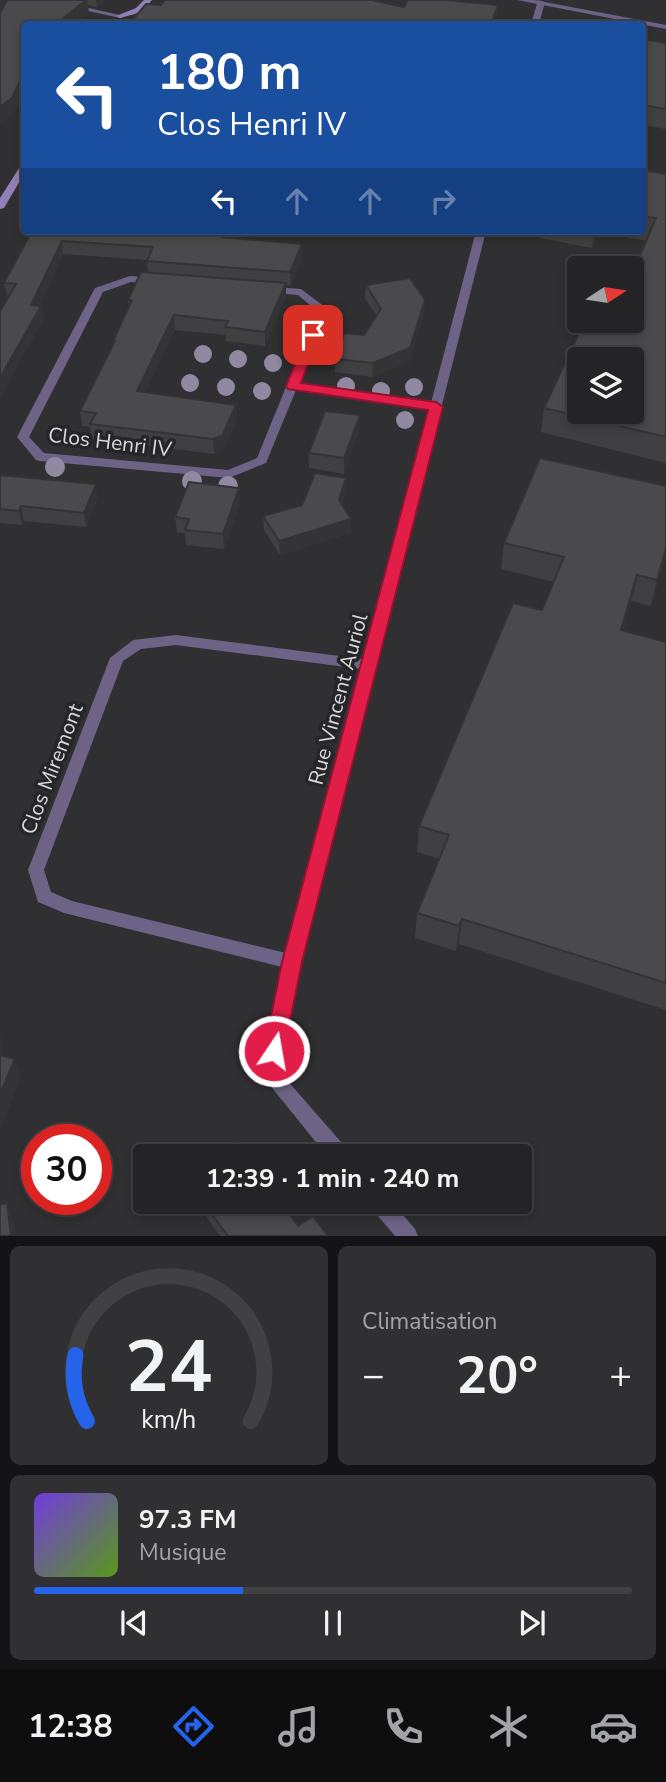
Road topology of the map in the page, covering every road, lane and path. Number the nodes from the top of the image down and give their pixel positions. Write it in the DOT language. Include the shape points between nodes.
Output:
graph roads {
  1 [pos="42,0"];
  2 [pos="132,0"];
  3 [pos="148,0"];
  4 [pos="521,0"];
  5 [pos="541,2"];
  6 [pos="120,16"];
  7 [pos="117,21"];
  8 [pos="536,21"];
  9 [pos="636,21"];
  10 [pos="646,23"];
  11 [pos="666,27"];
  12 [pos="21,172"];
  13 [pos="0,206"];
  14 [pos="480,235"];
  15 [pos="293,386"];
  16 [pos="436,407"];
  17 [pos="371,664"];
  18 [pos="292,962"];
  19 [pos="330,1144"];
  20 [pos="389,1214"];
  21 [pos="408,1236"];
  1 -- 6 [label="street"];
  2 -- 6 [label="main road"];
  3 -- 6 [label="main road" via="139,10"];
  4 -- 5 [label="street"];
  5 -- 8 [label="street"];
  5 -- 9 [label="street"];
  6 -- 7 [label="main road"];
  10 -- 11 [label="street"];
  12 -- 13 [label="main road"];
  14 -- 16 [label="street, Rue Vincent Auriol"];
  15 -- 15 [label="street, Clos Henri IV" via="323,310 301,292 130,279 99,290 23,437 40,457 229,474 262,460"];
  15 -- 16 [label="street"];
  16 -- 17 [label="street, Rue Vincent Auriol"];
  17 -- 18 [label="street, Rue Vincent Auriol"];
  17 -- 18 [label="street, Clos Miremont" via="176,640 138,644 117,658 36,870 44,897 70,908"];
  18 -- 19 [label="street, Rue Vincent Auriol" via="270,1073"];
  20 -- 21 [label="street"];
}
